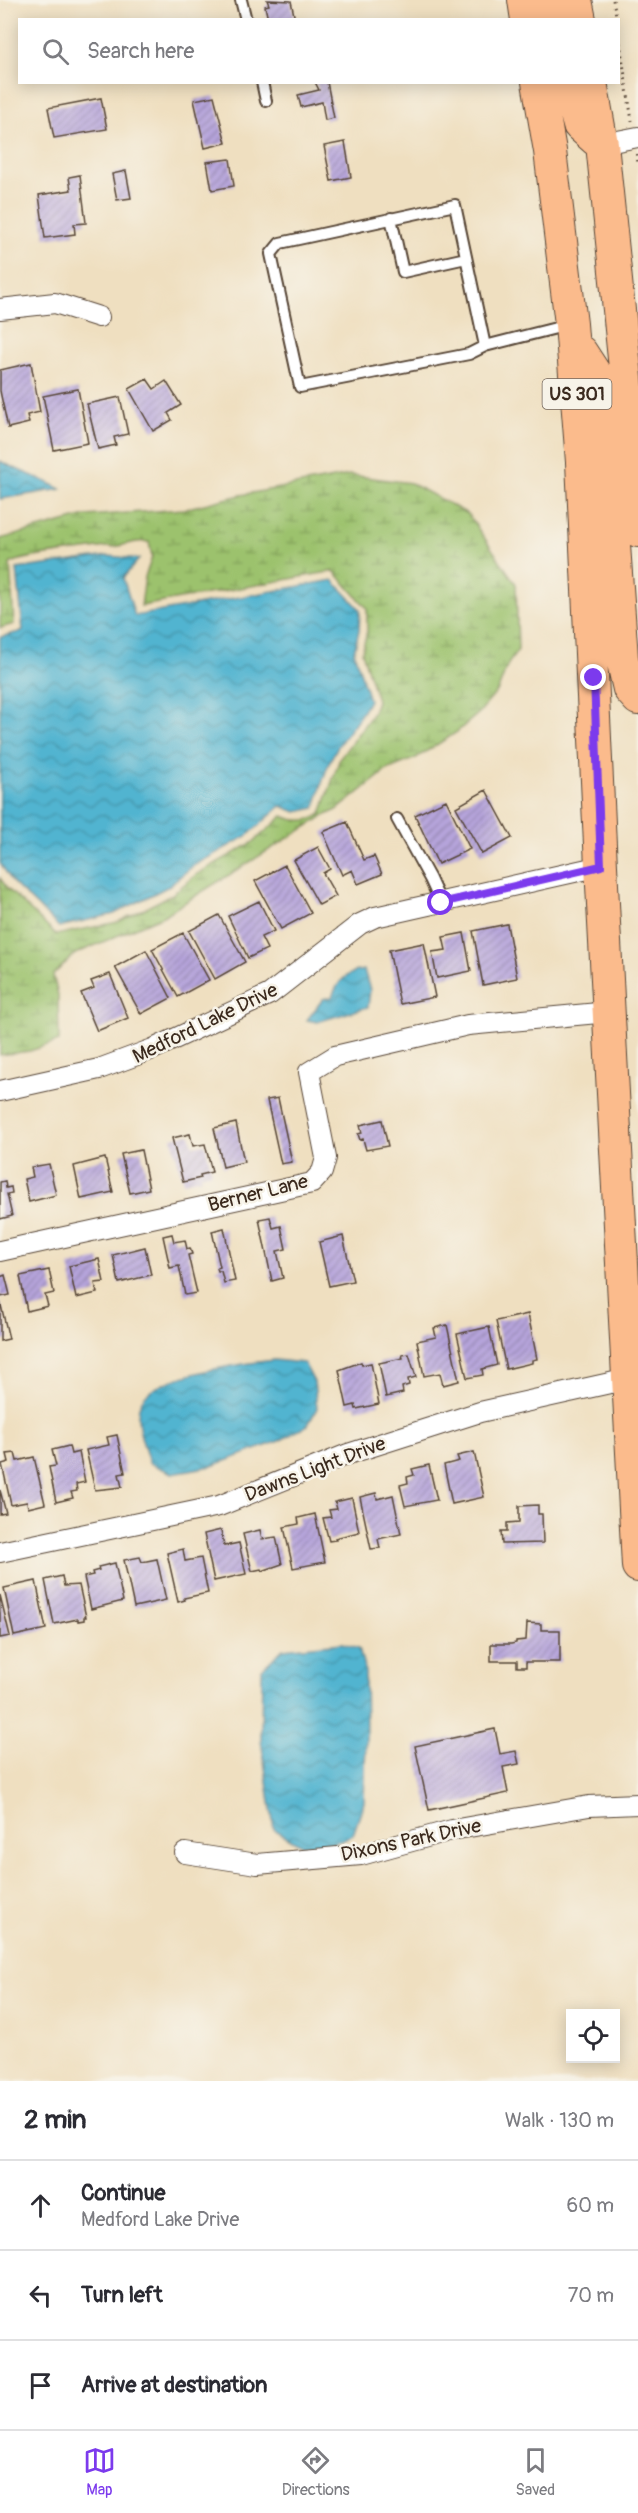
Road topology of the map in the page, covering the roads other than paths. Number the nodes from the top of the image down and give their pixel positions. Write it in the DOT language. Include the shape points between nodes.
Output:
graph roads {
  1 [pos="241,0"];
  2 [pos="524,0"];
  3 [pos="551,0"];
  4 [pos="576,0"];
  5 [pos="246,18"];
  6 [pos="527,18"];
  7 [pos="555,18"];
  8 [pos="580,18"];
  9 [pos="263,84"];
  10 [pos="538,84"];
  11 [pos="568,84"];
  12 [pos="591,84"];
  13 [pos="267,101"];
  14 [pos="635,129"];
  15 [pos="602,144"];
  16 [pos="391,219"];
  17 [pos="466,258"];
  18 [pos="0,309"];
  19 [pos="99,317"];
  20 [pos="572,331"];
  21 [pos="485,346"];
  22 [pos="638,531"];
  23 [pos="638,699"];
  24 [pos="397,819"];
  25 [pos="601,866"];
  26 [pos="441,903"];
  27 [pos="609,1012"];
  28 [pos="0,1091"];
  29 [pos="0,1251"];
  30 [pos="628,1378"];
  31 [pos="0,1552"];
  32 [pos="638,1566"];
  33 [pos="638,1804"];
  34 [pos="184,1853"];
  1 -- 5 [label="lane"];
  2 -- 6 [label="main road"];
  3 -- 7 [label="main road"];
  4 -- 8 [label="main road"];
  9 -- 13 [label="lane"];
  10 -- 20 [label="main road, US 301"];
  11 -- 15 [label="main road" via="579,125"];
  12 -- 15 [label="main road, US 301"];
  14 -- 15 [label="street"];
  15 -- 22 [label="main road, US 301"];
  16 -- 17 [label="lane" via="403,272"];
  16 -- 17 [label="lane" via="455,205"];
  16 -- 21 [label="lane" via="280,243 271,254 300,387 470,354"];
  17 -- 21 [label="lane"];
  18 -- 19 [label="street" via="55,303"];
  20 -- 21 [label="lane"];
  20 -- 23 [label="main road" via="596,375 605,418 622,658 629,689"];
  20 -- 25 [label="main road, US 301" via="594,678"];
  24 -- 26 [label="lane"];
  25 -- 26 [label="street, Medford Lake Drive"];
  25 -- 27 [label="main road, US 301"];
  26 -- 28 [label="street, Medford Lake Drive" via="375,917 360,924 270,994 153,1049 99,1069"];
  27 -- 29 [label="street, Berner Lane" via="468,1026 335,1056 309,1072 326,1158 322,1172 312,1183"];
  27 -- 30 [label="main road, US 301"];
  30 -- 31 [label="street, Dawns Light Drive" via="480,1413 348,1455 219,1506"];
  30 -- 32 [label="main road, US 301"];
  33 -- 34 [label="street, Dixons Park Drive" via="589,1806 452,1830 361,1855 256,1864"];
}
